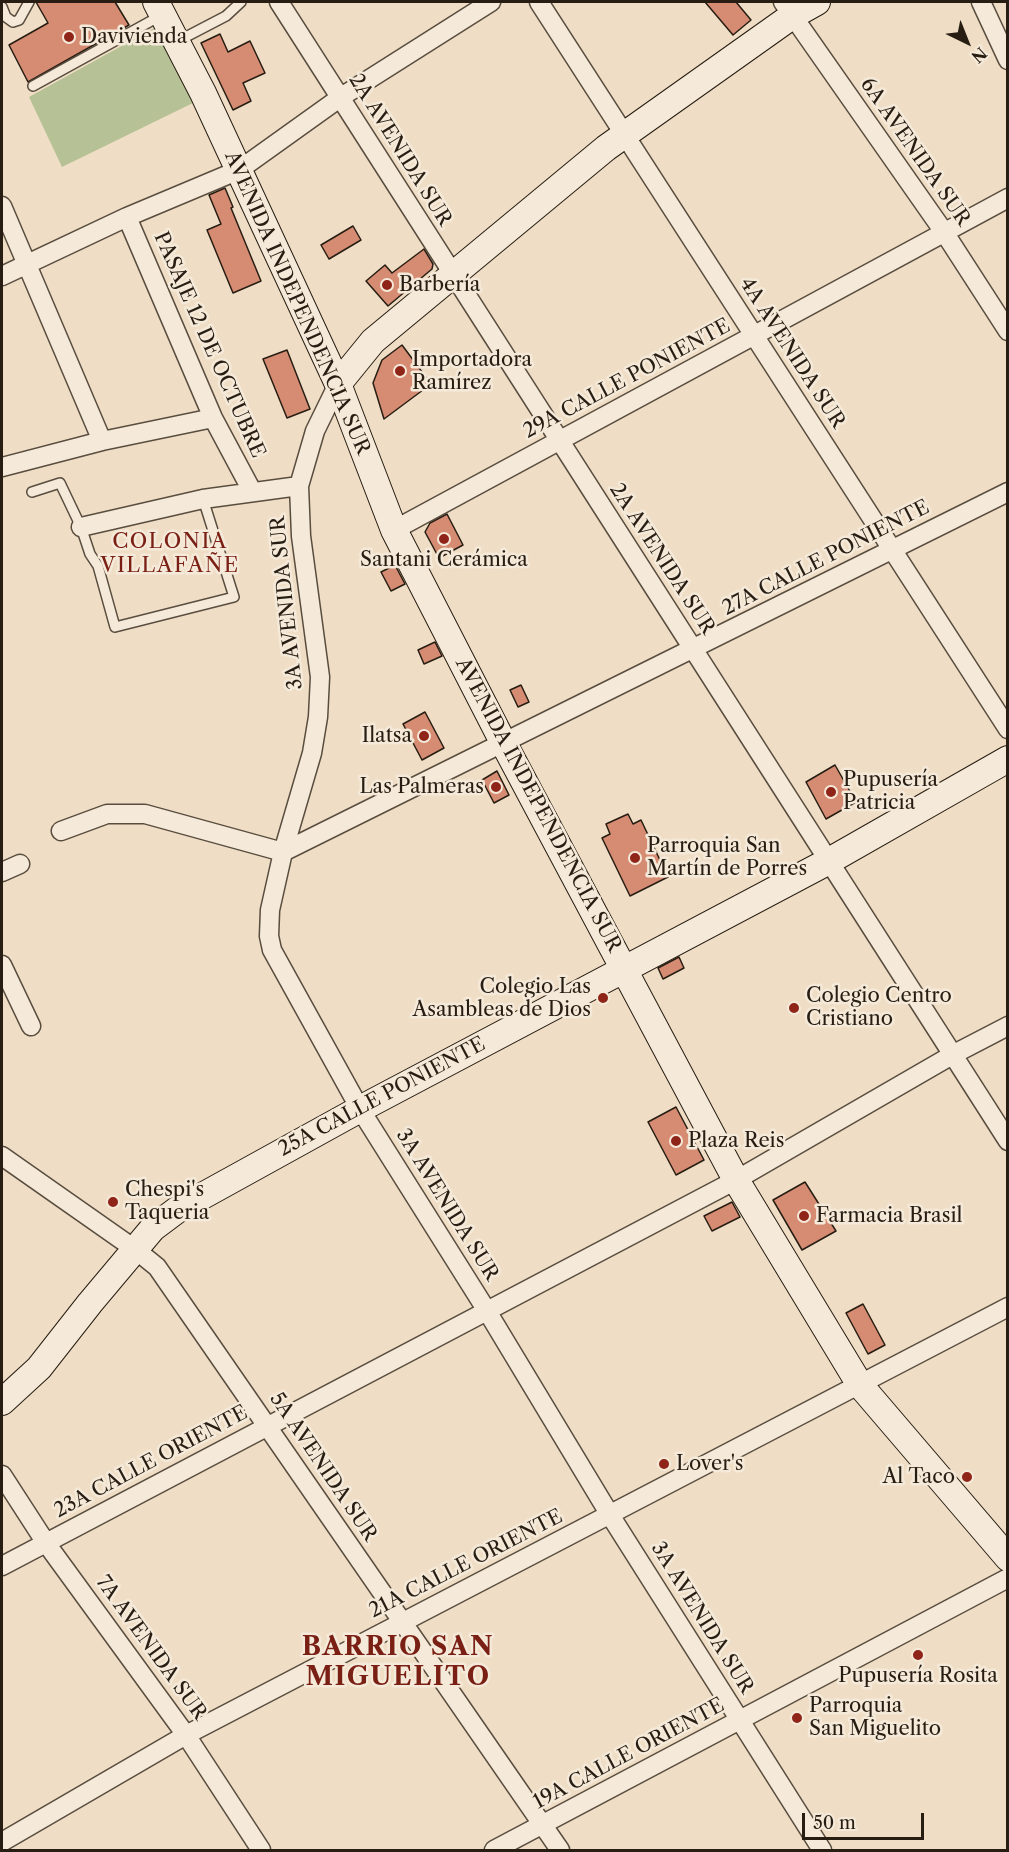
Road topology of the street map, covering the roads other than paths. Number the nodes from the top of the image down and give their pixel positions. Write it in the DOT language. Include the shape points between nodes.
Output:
graph roads {
  1 [pos="29,2"];
  2 [pos="241,2"];
  3 [pos="279,2"];
  4 [pos="490,2"];
  5 [pos="539,2"];
  6 [pos="817,2"];
  7 [pos="981,2"];
  8 [pos="2,8"];
  9 [pos="160,8"];
  10 [pos="787,9"];
  11 [pos="177,42"];
  12 [pos="1008,60"];
  13 [pos="33,86"];
  14 [pos="341,97"];
  15 [pos="624,134"];
  16 [pos="239,170"];
  17 [pos="1008,198"];
  18 [pos="2,206"];
  19 [pos="127,217"];
  20 [pos="944,232"];
  21 [pos="27,263"];
  22 [pos="2,276"];
  23 [pos="453,276"];
  24 [pos="1008,331"];
  25 [pos="754,335"];
  26 [pos="338,384"];
  27 [pos="213,418"];
  28 [pos="102,441"];
  29 [pos="559,441"];
  30 [pos="2,467"];
  31 [pos="299,486"];
  32 [pos="252,491"];
  33 [pos="32,492"];
  34 [pos="1008,492"];
  35 [pos="203,499"];
  36 [pos="81,527"];
  37 [pos="394,530"];
  38 [pos="891,550"];
  39 [pos="693,650"];
  40 [pos="1008,729"];
  41 [pos="504,744"];
  42 [pos="1008,759"];
  43 [pos="61,831"];
  44 [pos="283,852"];
  45 [pos="829,861"];
  46 [pos="20,864"];
  47 [pos="2,872"];
  48 [pos="2,965"];
  49 [pos="624,968"];
  50 [pos="31,1026"];
  51 [pos="1008,1026"];
  52 [pos="954,1054"];
  53 [pos="360,1109"];
  54 [pos="1008,1141"];
  55 [pos="2,1156"];
  56 [pos="736,1180"];
  57 [pos="136,1250"];
  58 [pos="1008,1307"];
  59 [pos="487,1311"];
  60 [pos="860,1385"];
  61 [pos="2,1402"];
  62 [pos="268,1426"];
  63 [pos="2,1475"];
  64 [pos="610,1515"];
  65 [pos="46,1543"];
  66 [pos="1008,1558"];
  67 [pos="2,1566"];
  68 [pos="1008,1578"];
  69 [pos="401,1623"];
  70 [pos="740,1720"];
  71 [pos="186,1735"];
  72 [pos="543,1825"];
  73 [pos="2,1842"];
  74 [pos="261,1851"];
  75 [pos="494,1851"];
  76 [pos="560,1851"];
  77 [pos="822,1851"];
  1 -- 8 [label="lane" via="19,20 13,22"];
  2 -- 11 [label="lane" via="226,16"];
  3 -- 14 [label="street, 2A AVENIDA SUR"];
  4 -- 14 [label="street"];
  5 -- 15 [label="street, 4A AVENIDA SUR"];
  6 -- 10 [label="street"];
  7 -- 12 [label="street"];
  9 -- 11 [label="street, AVENIDA INDEPENDENCIA SUR"];
  9 -- 13 [label="lane"];
  10 -- 15 [label="street"];
  10 -- 20 [label="street, 6A AVENIDA SUR"];
  11 -- 16 [label="street, AVENIDA INDEPENDENCIA SUR"];
  14 -- 16 [label="street"];
  14 -- 23 [label="street, 2A AVENIDA SUR"];
  15 -- 23 [label="street"];
  15 -- 25 [label="street, 4A AVENIDA SUR"];
  16 -- 19 [label="street"];
  16 -- 26 [label="street, AVENIDA INDEPENDENCIA SUR"];
  17 -- 20 [label="street, 29A CALLE PONIENTE"];
  18 -- 21 [label="street"];
  19 -- 21 [label="street"];
  19 -- 27 [label="street, PASAJE 12 DE OCTUBRE"];
  20 -- 24 [label="street, 6A AVENIDA SUR"];
  20 -- 25 [label="street, 29A CALLE PONIENTE"];
  21 -- 22 [label="street"];
  21 -- 28 [label="street"];
  23 -- 26 [label="street" via="373,341"];
  23 -- 29 [label="street, 2A AVENIDA SUR"];
  25 -- 29 [label="street, 29A CALLE PONIENTE"];
  25 -- 38 [label="street, 4A AVENIDA SUR"];
  26 -- 31 [label="street, 3A AVENIDA SUR" via="315,431"];
  26 -- 37 [label="street, AVENIDA INDEPENDENCIA SUR"];
  27 -- 28 [label="street"];
  27 -- 32 [label="street, PASAJE 12 DE OCTUBRE"];
  28 -- 30 [label="street"];
  29 -- 37 [label="street, 29A CALLE PONIENTE"];
  29 -- 39 [label="street, 2A AVENIDA SUR"];
  31 -- 32 [label="street"];
  31 -- 44 [label="street, 3A AVENIDA SUR" via="301,536 320,677 312,753"];
  32 -- 35 [label="street"];
  33 -- 36 [label="lane" via="60,483"];
  34 -- 38 [label="street, 27A CALLE PONIENTE"];
  35 -- 36 [label="street"];
  35 -- 36 [label="lane" via="234,597 115,627 98,566"];
  37 -- 41 [label="street, AVENIDA INDEPENDENCIA SUR"];
  38 -- 39 [label="street, 27A CALLE PONIENTE"];
  38 -- 40 [label="street, 4A AVENIDA SUR"];
  39 -- 41 [label="street, 27A CALLE PONIENTE"];
  39 -- 45 [label="street, 2A AVENIDA SUR"];
  41 -- 44 [label="street, 27A CALLE PONIENTE"];
  41 -- 49 [label="street, AVENIDA INDEPENDENCIA SUR"];
  42 -- 45 [label="street, 25A CALLE PONIENTE"];
  43 -- 44 [label="street" via="107,814 145,814"];
  44 -- 53 [label="street, 3A AVENIDA SUR" via="270,910 272,950"];
  45 -- 49 [label="street, 25A CALLE PONIENTE"];
  45 -- 52 [label="street, 2A AVENIDA SUR"];
  46 -- 47 [label="street"];
  48 -- 50 [label="street"];
  49 -- 53 [label="street, 25A CALLE PONIENTE"];
  49 -- 56 [label="street, AVENIDA INDEPENDENCIA SUR"];
  51 -- 52 [label="street, 23A CALLE ORIENTE"];
  52 -- 54 [label="street, 2A AVENIDA SUR"];
  52 -- 56 [label="street, 23A CALLE ORIENTE"];
  53 -- 57 [label="street, 25A CALLE PONIENTE" via="177,1210 153,1228"];
  53 -- 59 [label="street, 3A AVENIDA SUR"];
  55 -- 57 [label="street, 5A AVENIDA SUR"];
  56 -- 59 [label="street, 23A CALLE ORIENTE"];
  56 -- 60 [label="street, AVENIDA INDEPENDENCIA SUR"];
  57 -- 61 [label="street, 25A CALLE PONIENTE" via="39,1368"];
  57 -- 62 [label="street, 5A AVENIDA SUR" via="164,1276"];
  58 -- 60 [label="street, 21A CALLE ORIENTE"];
  59 -- 62 [label="street, 23A CALLE ORIENTE"];
  59 -- 64 [label="street, 3A AVENIDA SUR"];
  60 -- 64 [label="street, 21A CALLE ORIENTE"];
  60 -- 66 [label="street, AVENIDA INDEPENDENCIA SUR"];
  62 -- 65 [label="street, 23A CALLE ORIENTE"];
  62 -- 69 [label="street, 5A AVENIDA SUR"];
  63 -- 65 [label="street, 7A AVENIDA SUR"];
  64 -- 69 [label="street, 21A CALLE ORIENTE"];
  64 -- 70 [label="street, 3A AVENIDA SUR"];
  65 -- 67 [label="street, 23A CALLE ORIENTE"];
  65 -- 71 [label="street, 7A AVENIDA SUR"];
  68 -- 70 [label="street, 19A CALLE ORIENTE"];
  69 -- 71 [label="street, 21A CALLE ORIENTE"];
  69 -- 72 [label="street, 5A AVENIDA SUR"];
  70 -- 72 [label="street, 19A CALLE ORIENTE"];
  70 -- 77 [label="street, 3A AVENIDA SUR"];
  71 -- 73 [label="street, 21A CALLE ORIENTE"];
  71 -- 74 [label="street, 7A AVENIDA SUR"];
  72 -- 75 [label="street, 19A CALLE ORIENTE"];
  72 -- 76 [label="street, 5A AVENIDA SUR"];
}
